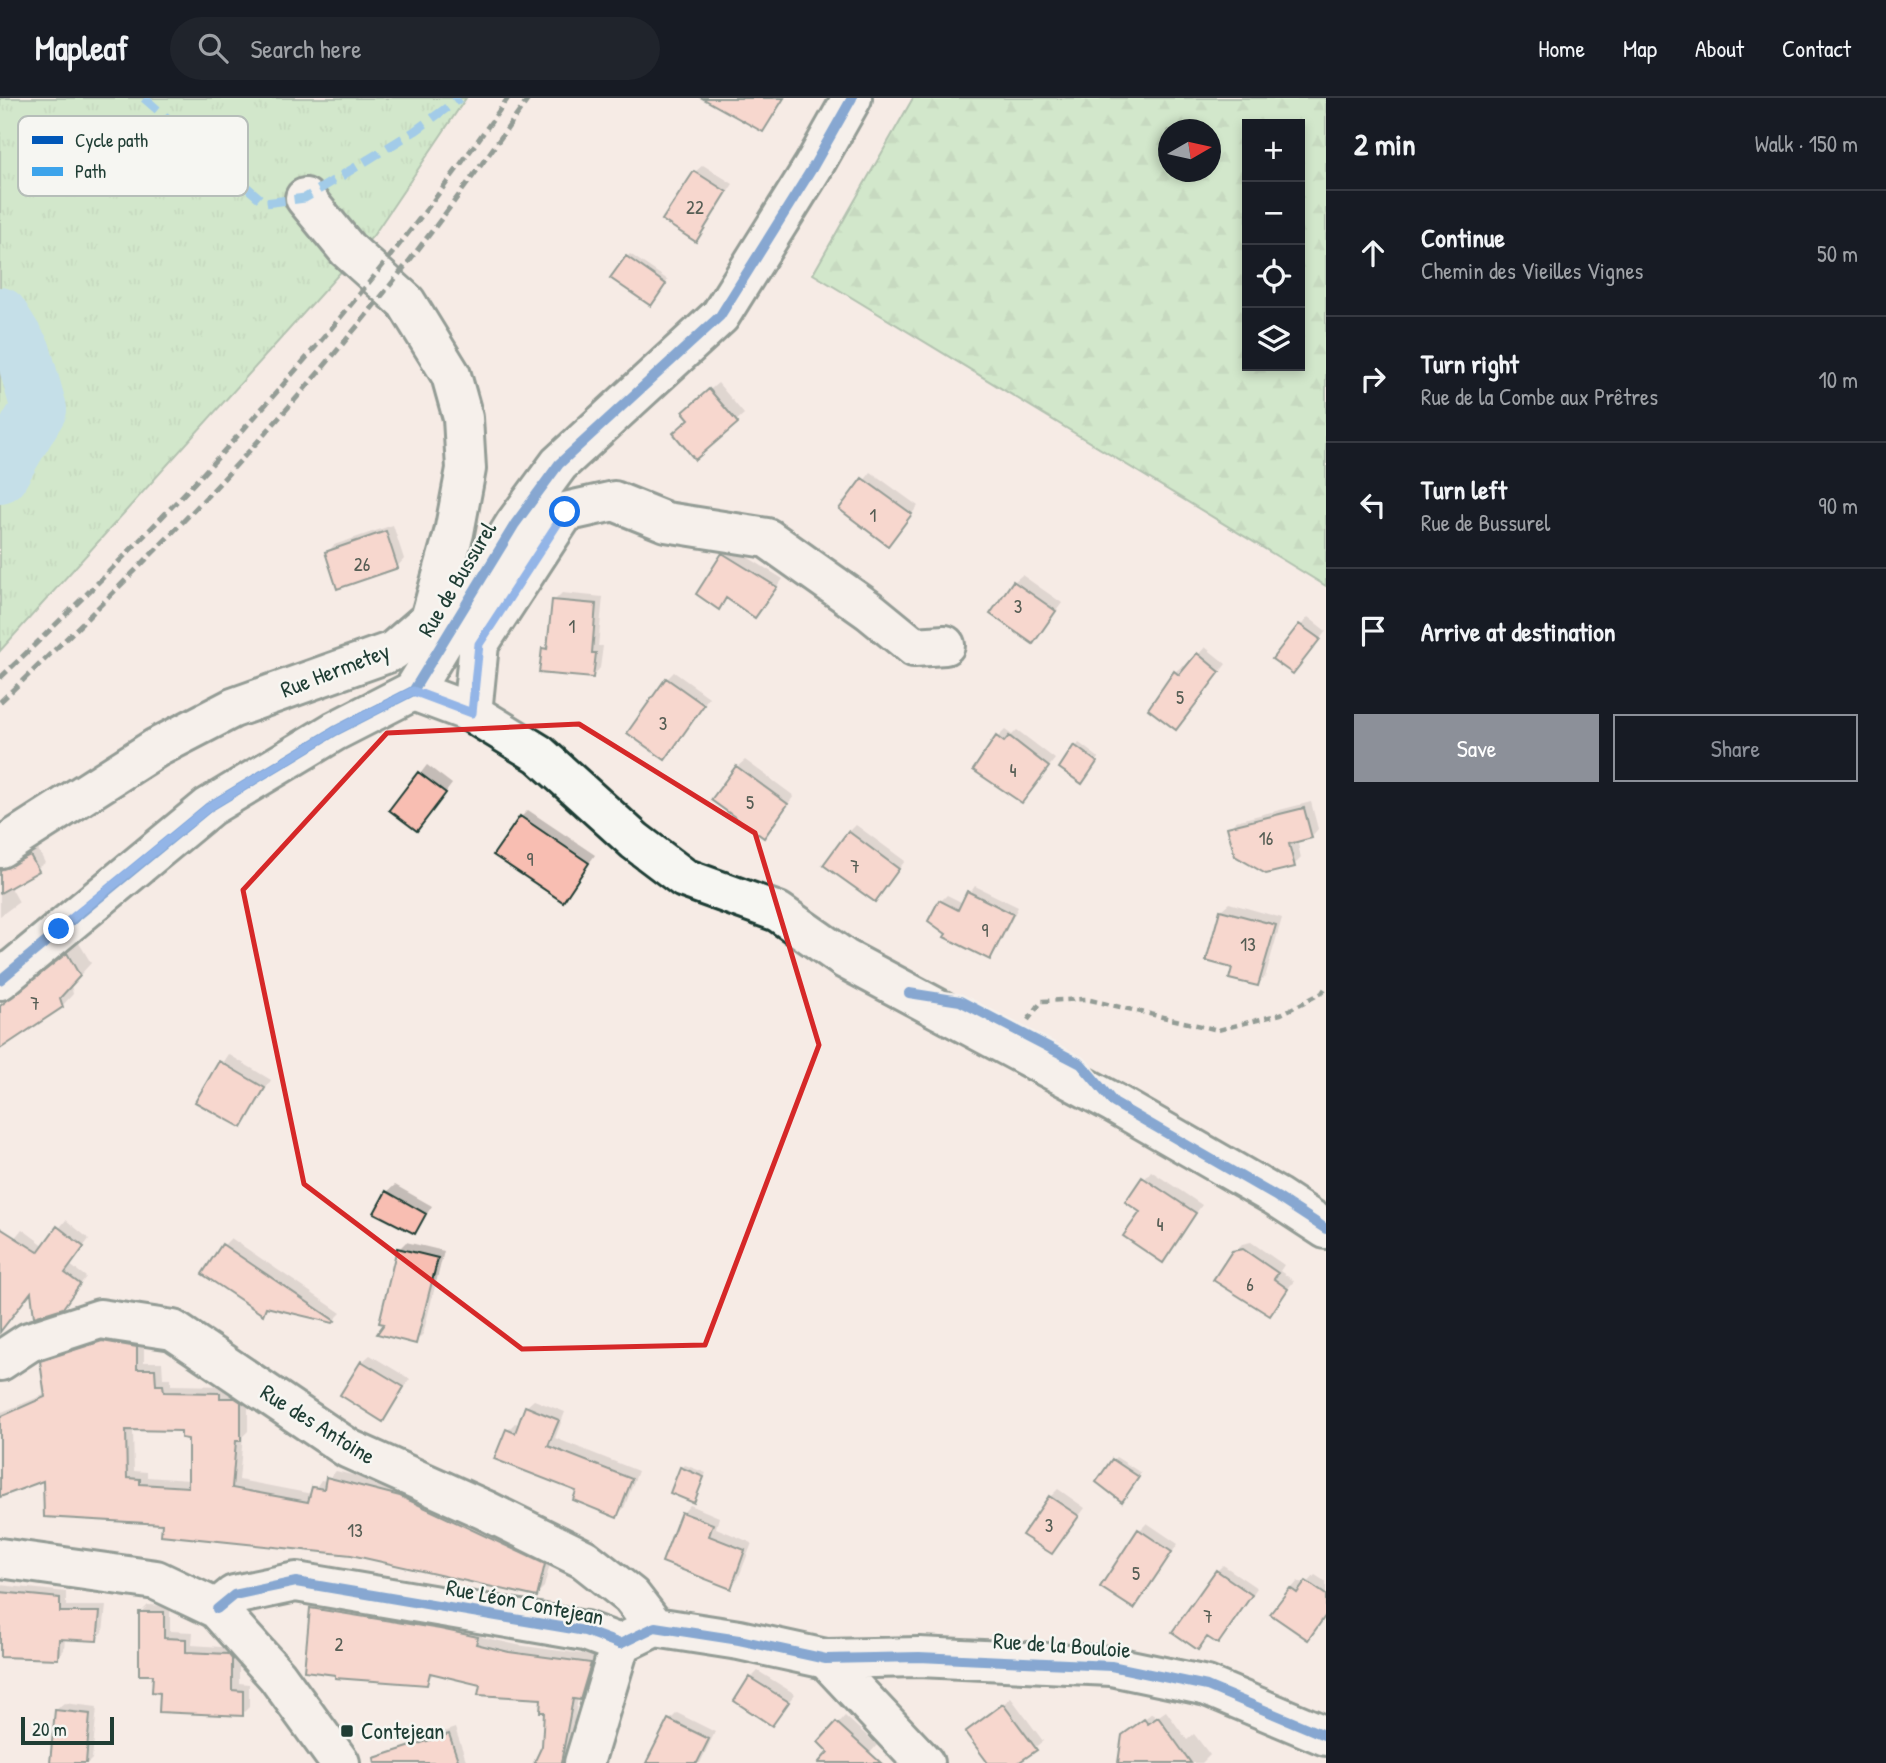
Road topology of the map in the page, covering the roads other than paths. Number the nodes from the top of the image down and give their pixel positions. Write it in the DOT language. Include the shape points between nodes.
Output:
graph roads {
  1 [pos="852,98"];
  2 [pos="305,198"];
  3 [pos="945,645"];
  4 [pos="413,691"];
  5 [pos="472,713"];
  6 [pos="0,848"];
  7 [pos="0,980"];
  8 [pos="1326,1229"];
  9 [pos="0,1361"];
  10 [pos="0,1559"];
  11 [pos="217,1609"];
  12 [pos="655,1627"];
  13 [pos="620,1644"];
  14 [pos="826,1659"];
  15 [pos="1326,1736"];
  16 [pos="340,1763"];
  17 [pos="583,1763"];
  18 [pos="924,1763"];
  1 -- 4 [label="street, Rue de Bussurel" via="720,316 559,464 515,524"];
  2 -- 6 [label="street, Rue Hermetey" via="347,249 406,302 451,375 463,418 466,469 430,619 393,651 233,708 156,748"];
  3 -- 5 [label="street" via="914,647 767,538 666,522 614,501 565,512 479,644"];
  4 -- 5 [label="street"];
  4 -- 7 [label="street" via="335,731 209,807"];
  5 -- 8 [label="street" via="539,754 635,841 684,878 778,912 845,959 1114,1103"];
  9 -- 12 [label="street, Rue des Antoine" via="29,1342 100,1319 173,1330 349,1449 584,1559 631,1596"];
  10 -- 11 [label="street" via="156,1580"];
  11 -- 13 [label="street, Rue Léon Contejean" via="234,1595 296,1582 585,1631"];
  11 -- 16 [label="street" via="277,1676"];
  12 -- 13 [label="street, Rue Léon Contejean"];
  12 -- 14 [label="street"];
  13 -- 17 [label="street"];
  14 -- 15 [label="street, Rue de la Bouloie" via="919,1657 1111,1666 1207,1686"];
  14 -- 18 [label="street"];
}
